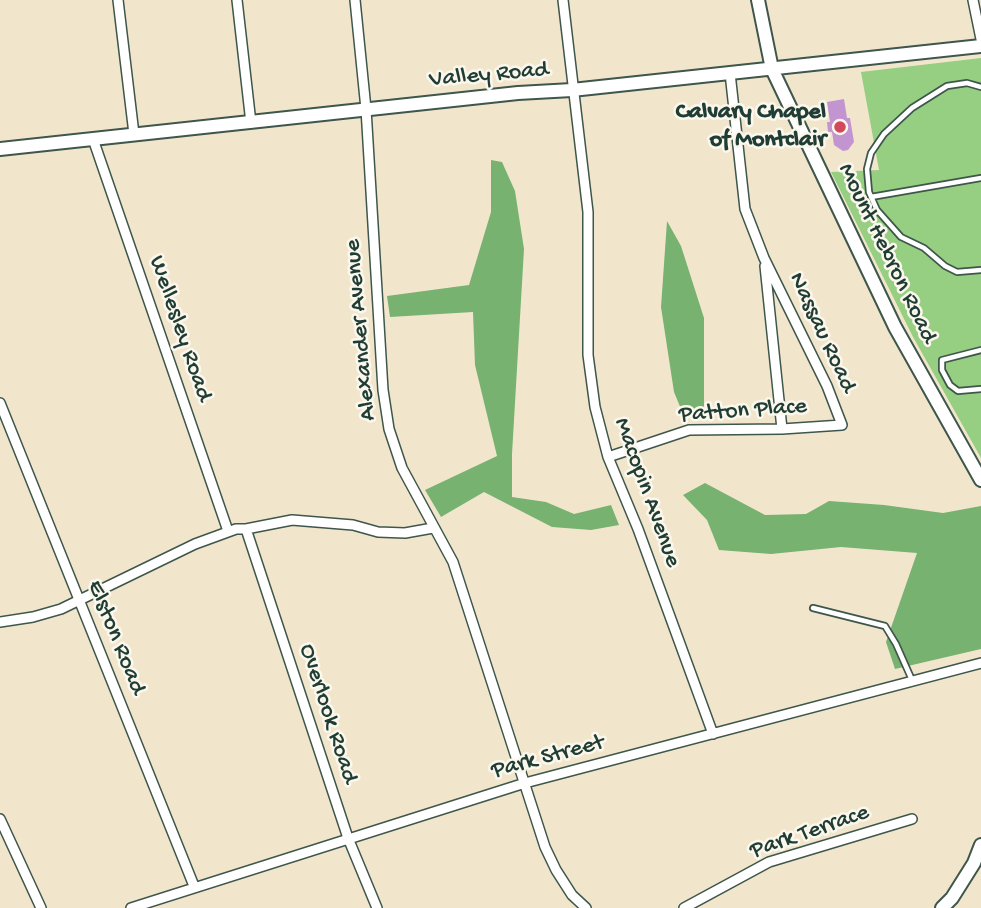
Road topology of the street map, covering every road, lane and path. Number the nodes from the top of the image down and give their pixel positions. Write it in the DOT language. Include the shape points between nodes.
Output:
graph roads {
  1 [pos="118,0"];
  2 [pos="237,0"];
  3 [pos="355,0"];
  4 [pos="563,0"];
  5 [pos="758,0"];
  6 [pos="973,0"];
  7 [pos="981,39"];
  8 [pos="981,46"];
  9 [pos="772,69"];
  10 [pos="730,73"];
  11 [pos="981,87"];
  12 [pos="572,90"];
  13 [pos="366,109"];
  14 [pos="251,123"];
  15 [pos="134,134"];
  16 [pos="93,139"];
  17 [pos="0,149"];
  18 [pos="981,178"];
  19 [pos="871,197"];
  20 [pos="764,258"];
  21 [pos="981,270"];
  22 [pos="981,350"];
  23 [pos="981,389"];
  24 [pos="0,403"];
  25 [pos="842,425"];
  26 [pos="782,429"];
  27 [pos="608,457"];
  28 [pos="981,480"];
  29 [pos="433,528"];
  30 [pos="246,530"];
  31 [pos="228,531"];
  32 [pos="78,599"];
  33 [pos="813,607"];
  34 [pos="0,622"];
  35 [pos="981,663"];
  36 [pos="913,681"];
  37 [pos="713,734"];
  38 [pos="524,783"];
  39 [pos="0,819"];
  40 [pos="912,819"];
  41 [pos="348,838"];
  42 [pos="981,845"];
  43 [pos="194,886"];
  44 [pos="41,908"];
  45 [pos="131,908"];
  46 [pos="377,908"];
  47 [pos="586,908"];
  48 [pos="684,908"];
  49 [pos="942,908"];
  1 -- 15 [label="street"];
  2 -- 14 [label="street"];
  3 -- 13 [label="street, Alexander Avenue"];
  4 -- 12 [label="street, Macopin Avenue"];
  5 -- 9 [label="main road, Mount Hebron Road"];
  6 -- 7 [label="street"];
  8 -- 9 [label="main road, Valley Road"];
  9 -- 10 [label="main road, Valley Road"];
  9 -- 28 [label="main road, Mount Hebron Road" via="895,327"];
  10 -- 12 [label="main road, Valley Road"];
  10 -- 20 [label="street, Nassau Road" via="745,209"];
  11 -- 19 [label="lane" via="967,83 947,86 912,108 884,134 867,169"];
  12 -- 13 [label="main road, Valley Road"];
  12 -- 27 [label="street, Macopin Avenue" via="588,212 588,355"];
  13 -- 14 [label="main road, Valley Road"];
  13 -- 29 [label="street, Alexander Avenue" via="389,429 402,468"];
  14 -- 15 [label="main road, Valley Road"];
  15 -- 16 [label="main road, Valley Road"];
  16 -- 17 [label="main road, Valley Road"];
  16 -- 31 [label="street, Wellesley Road"];
  18 -- 19 [label="lane"];
  19 -- 21 [label="lane" via="901,237 957,272"];
  20 -- 25 [label="street, Nassau Road"];
  20 -- 26 [label="street, Nassau Road"];
  22 -- 23 [label="lane" via="942,360 942,370 958,391"];
  24 -- 32 [label="street, Elston Road"];
  25 -- 26 [label="street, Patton Place"];
  26 -- 27 [label="street, Patton Place" via="689,430"];
  27 -- 37 [label="street, Macopin Avenue"];
  29 -- 30 [label="street" via="405,533 292,520"];
  29 -- 38 [label="street, Alexander Avenue" via="453,562"];
  30 -- 31 [label="street"];
  30 -- 41 [label="street, Overlook Road"];
  31 -- 32 [label="street"];
  32 -- 34 [label="street" via="61,609"];
  32 -- 43 [label="street, Elston Road"];
  33 -- 36 [label="lane" via="885,626"];
  35 -- 36 [label="street, Park Street"];
  36 -- 37 [label="street, Park Street"];
  37 -- 38 [label="street, Park Street"];
  38 -- 41 [label="street, Park Street"];
  38 -- 47 [label="street, Alexander Avenue" via="556,870"];
  39 -- 44 [label="street"];
  40 -- 48 [label="street, Park Terrace" via="769,862"];
  41 -- 43 [label="street, Park Street"];
  41 -- 46 [label="street, Overlook Road"];
  42 -- 49 [label="main road" via="974,863"];
  43 -- 45 [label="street, Park Street"];
}
